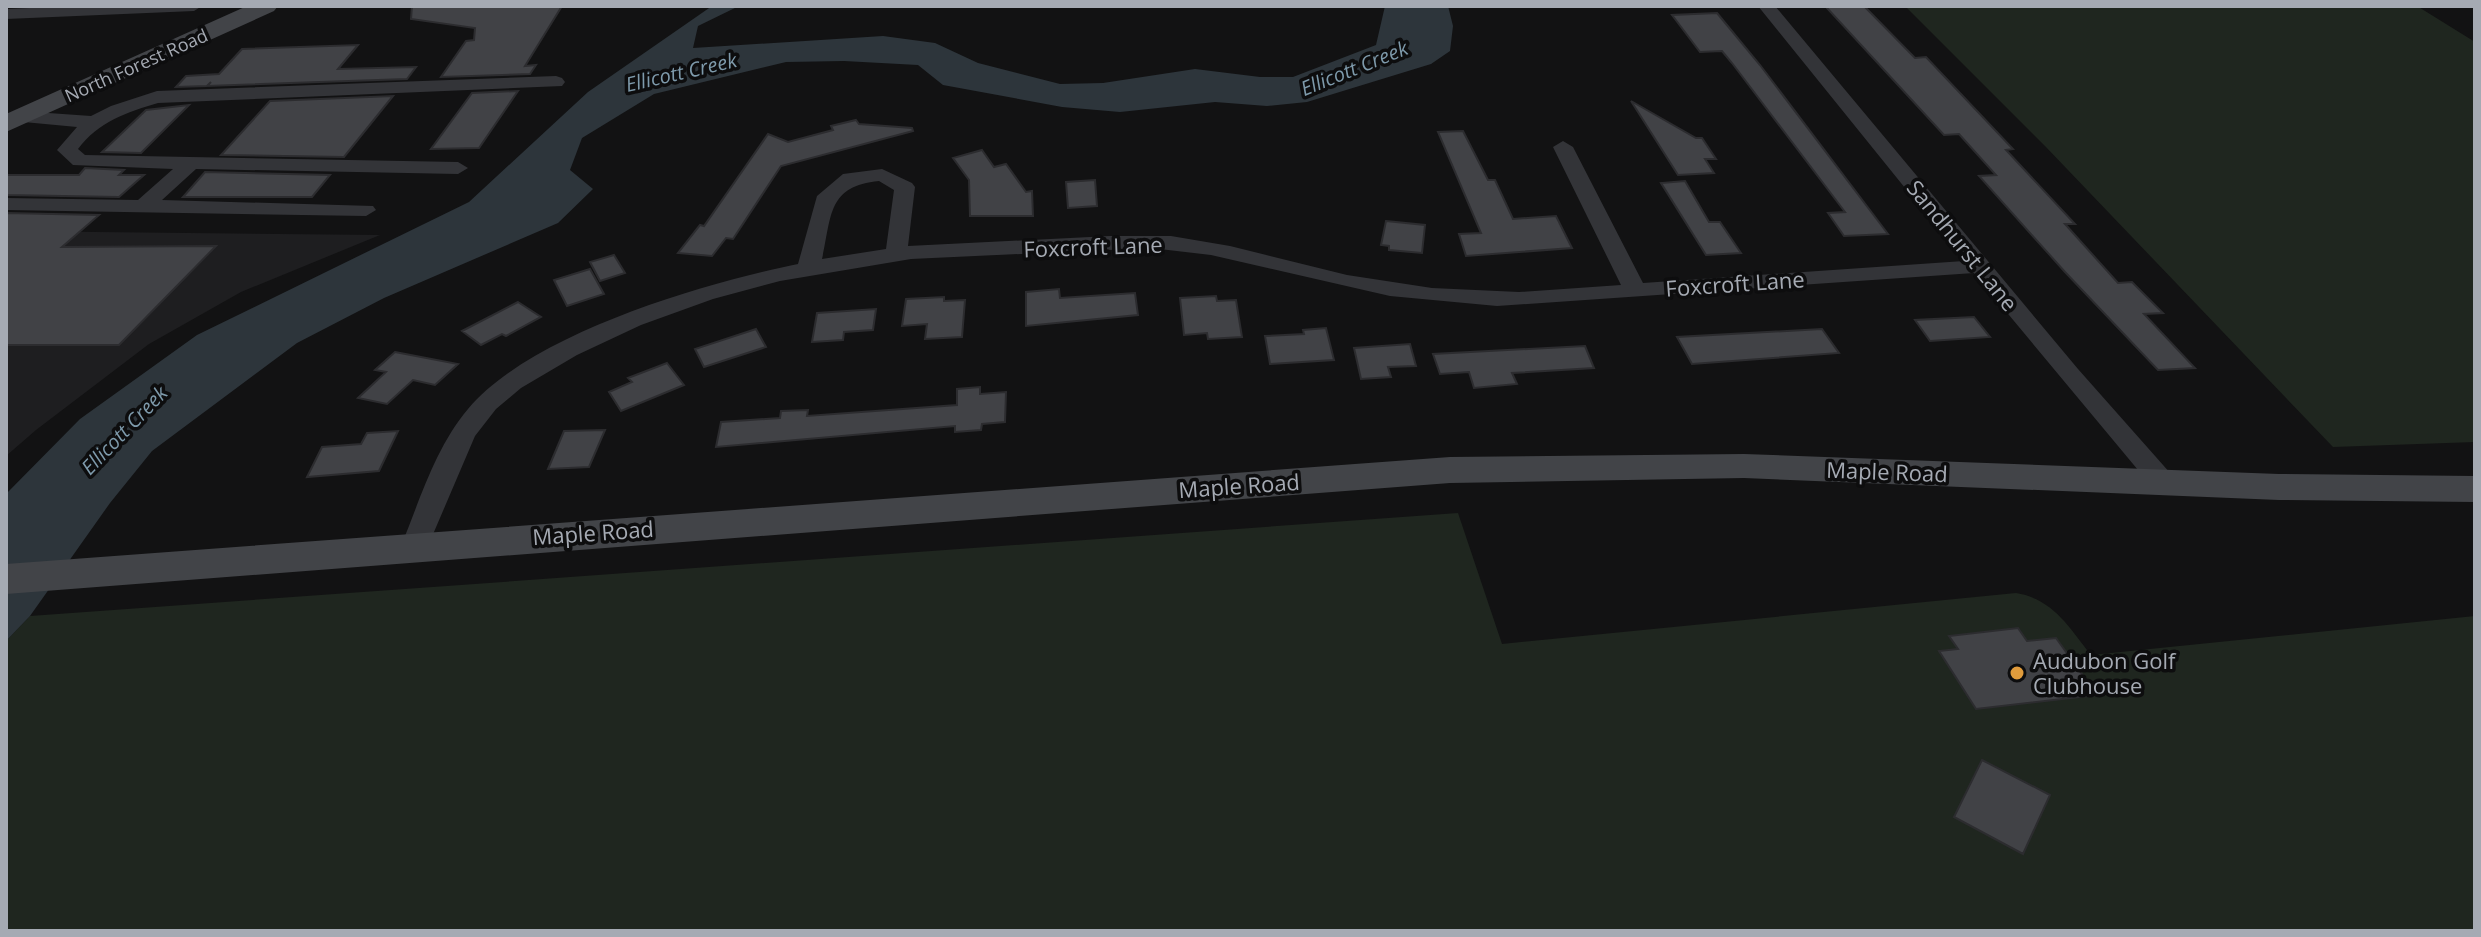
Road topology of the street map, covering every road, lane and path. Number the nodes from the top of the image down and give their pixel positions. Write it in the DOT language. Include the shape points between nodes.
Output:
graph roads {
  1 [pos="194,6"];
  2 [pos="266,6"];
  3 [pos="1766,6"];
  4 [pos="6,14"];
  5 [pos="556,82"];
  6 [pos="95,122"];
  7 [pos="11,125"];
  8 [pos="76,137"];
  9 [pos="1563,147"];
  10 [pos="191,163"];
  11 [pos="458,168"];
  12 [pos="6,204"];
  13 [pos="142,207"];
  14 [pos="366,210"];
  15 [pos="896,254"];
  16 [pos="1981,266"];
  17 [pos="808,269"];
  18 [pos="1635,290"];
  19 [pos="2162,481"];
  20 [pos="2475,489"];
  21 [pos="415,546"];
  22 [pos="6,579"];
  1 -- 4 [label="street"];
  2 -- 7 [label="main road, North Forest Road"];
  3 -- 16 [label="street, Sandhurst Lane"];
  5 -- 6 [label="street" via="157,97 109,111"];
  6 -- 7 [label="street"];
  6 -- 8 [label="street"];
  7 -- 8 [label="street"];
  8 -- 10 [label="street" via="67,150 80,161"];
  9 -- 18 [label="street"];
  10 -- 11 [label="street"];
  10 -- 13 [label="street"];
  12 -- 13 [label="street"];
  13 -- 14 [label="street"];
  15 -- 17 [label="street, Foxcroft Lane"];
  15 -- 17 [label="street" via="905,187 882,175 850,178 827,196"];
  15 -- 18 [label="street, Foxcroft Lane" via="1145,241 1241,253 1343,281 1450,297 1519,299"];
  16 -- 18 [label="street, Foxcroft Lane"];
  16 -- 19 [label="street, Sandhurst Lane"];
  17 -- 21 [label="street, Foxcroft Lane" via="663,308 577,345 509,385 463,434"];
  19 -- 20 [label="main road, Maple Road"];
  19 -- 21 [label="main road, Maple Road" via="1744,466 1450,470"];
  21 -- 22 [label="main road, Maple Road"];
}
